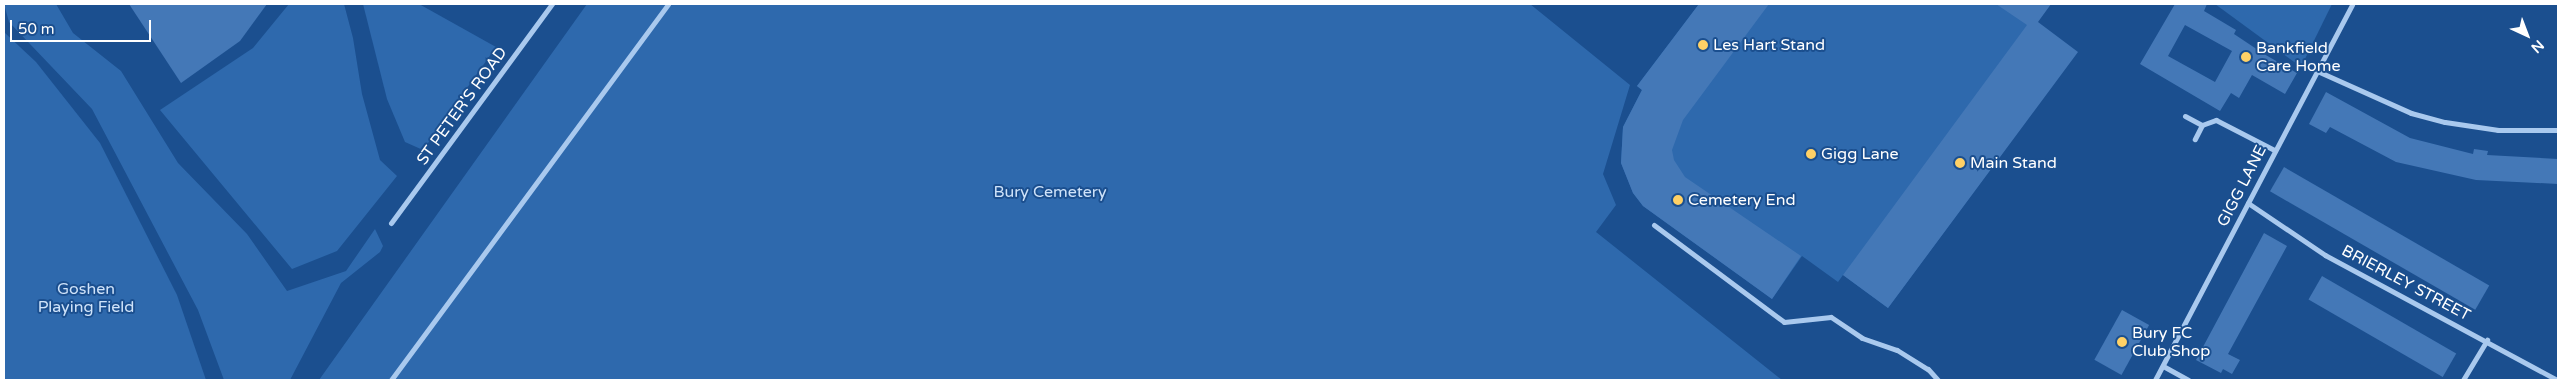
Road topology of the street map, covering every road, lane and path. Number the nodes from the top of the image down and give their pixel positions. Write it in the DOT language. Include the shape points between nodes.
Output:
graph roads {
  1 [pos="552,4"];
  2 [pos="668,4"];
  3 [pos="2352,4"];
  4 [pos="2316,70"];
  5 [pos="2185,116"];
  6 [pos="2202,125"];
  7 [pos="2558,130"];
  8 [pos="2195,139"];
  9 [pos="2274,150"];
  10 [pos="2248,203"];
  11 [pos="391,223"];
  12 [pos="1654,225"];
  13 [pos="2487,340"];
  14 [pos="2163,366"];
  15 [pos="391,380"];
  16 [pos="1938,380"];
  17 [pos="2155,380"];
  18 [pos="2188,380"];
  19 [pos="2462,380"];
  20 [pos="2557,380"];
  1 -- 11 [label="street, ST PETER'S ROAD"];
  2 -- 15 [label="street"];
  3 -- 4 [label="street, GIGG LANE"];
  4 -- 7 [label="street" via="2411,112 2445,122 2498,130"];
  4 -- 9 [label="street, GIGG LANE"];
  5 -- 6 [label="street"];
  6 -- 8 [label="street"];
  6 -- 9 [label="street" via="2216,120"];
  9 -- 10 [label="street, GIGG LANE"];
  10 -- 13 [label="street, BRIERLEY STREET" via="2325,255"];
  10 -- 14 [label="street, GIGG LANE"];
  12 -- 16 [label="street" via="1784,322 1831,316 1862,338 1897,350 1928,369"];
  13 -- 19 [label="street"];
  13 -- 20 [label="street, BRIERLEY STREET"];
  14 -- 17 [label="street, GIGG LANE"];
  14 -- 18 [label="street"];
}
